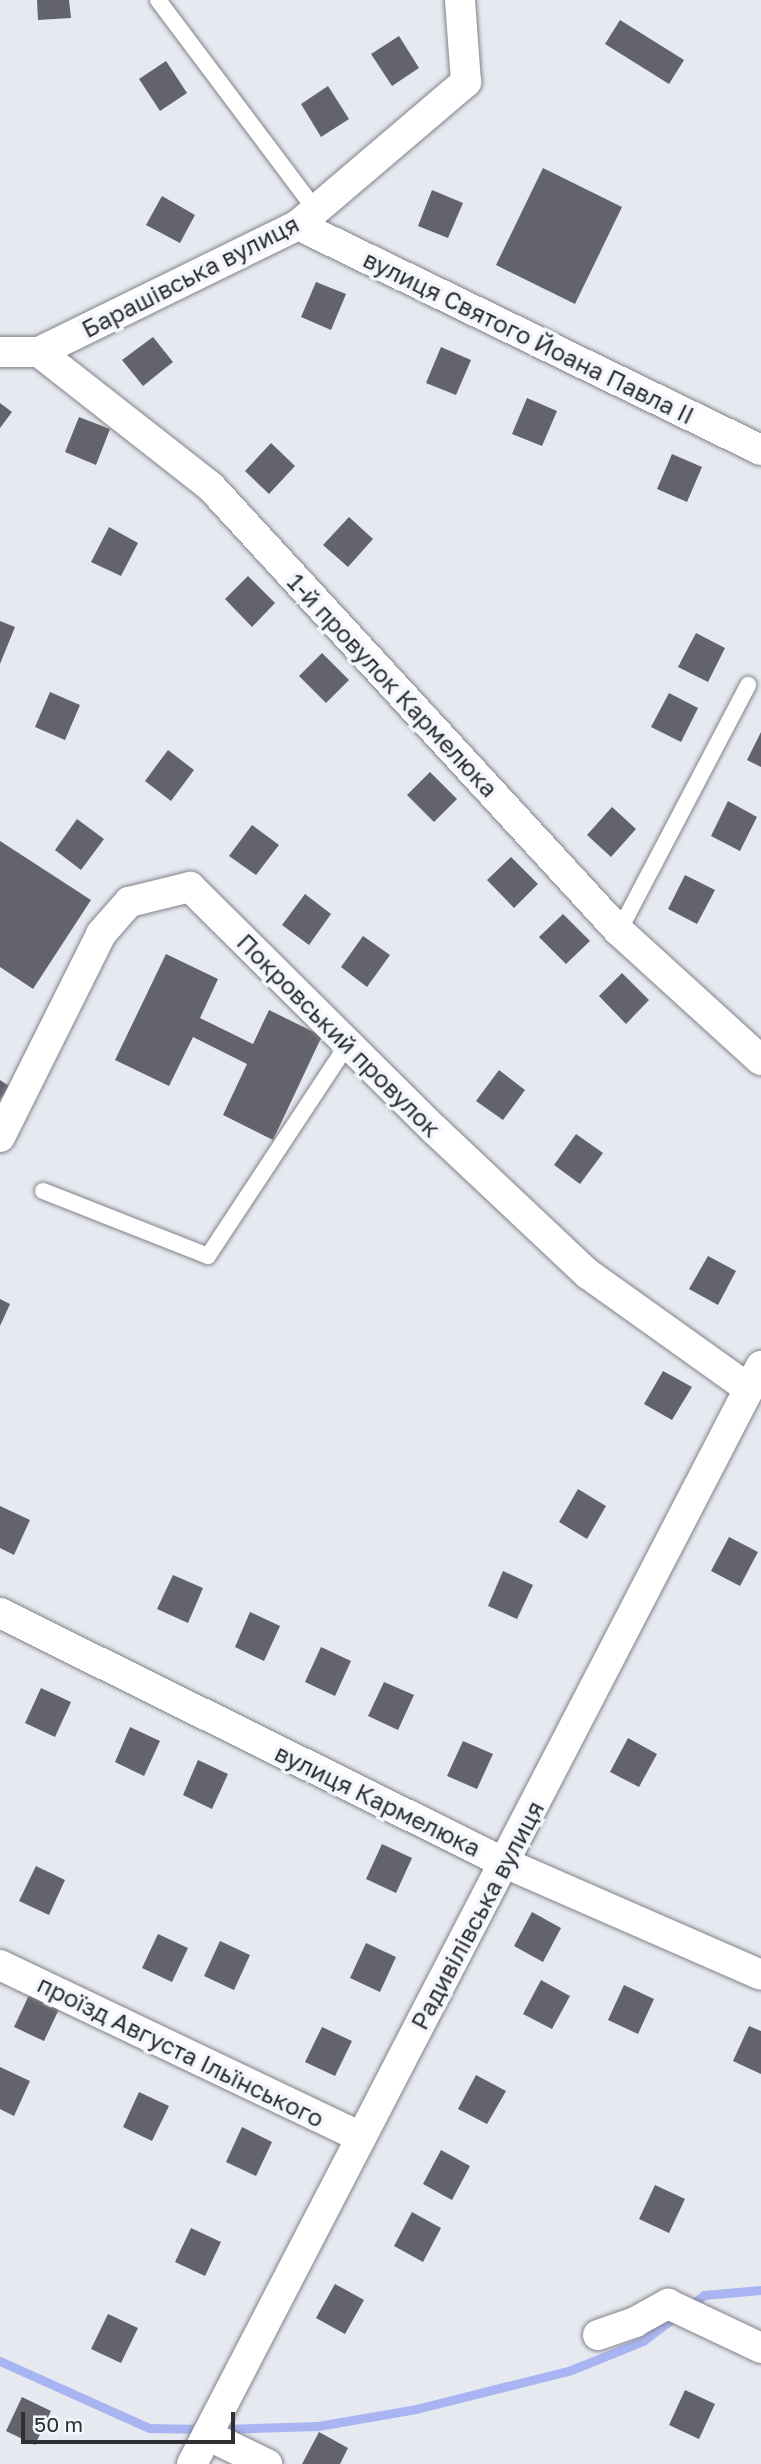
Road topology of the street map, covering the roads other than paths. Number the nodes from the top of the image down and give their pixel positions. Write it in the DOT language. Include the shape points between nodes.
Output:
graph roads {
  1 [pos="158,0"];
  2 [pos="460,0"];
  3 [pos="306,217"];
  4 [pos="0,352"];
  5 [pos="39,352"];
  6 [pos="761,450"];
  7 [pos="748,685"];
  8 [pos="619,931"];
  9 [pos="348,1044"];
  10 [pos="761,1060"];
  11 [pos="0,1138"];
  12 [pos="43,1191"];
  13 [pos="757,1385"];
  14 [pos="0,1613"];
  15 [pos="505,1863"];
  16 [pos="2,1970"];
  17 [pos="761,1975"];
  18 [pos="361,2137"];
  19 [pos="598,2335"];
  20 [pos="761,2347"];
  21 [pos="207,2435"];
  22 [pos="192,2464"];
  23 [pos="267,2464"];
  1 -- 3 [label="lane"];
  2 -- 3 [label="street, Барашівська вулиця" via="466,82"];
  3 -- 5 [label="street, Барашівська вулиця"];
  3 -- 6 [label="street, вулиця Святого Йоана Павла II"];
  4 -- 5 [label="street"];
  5 -- 8 [label="street, 1-й провулок Кармелюка" via="211,487"];
  7 -- 8 [label="lane"];
  8 -- 10 [label="street, 1-й провулок Кармелюка"];
  9 -- 11 [label="street, Покровський провулок" via="190,887 129,902 100,934"];
  9 -- 12 [label="lane" via="208,1256"];
  9 -- 13 [label="street, Покровський провулок" via="588,1274"];
  13 -- 15 [label="street, Радивілівська вулиця"];
  14 -- 15 [label="street, вулиця Кармелюка"];
  15 -- 17 [label="street, вулиця Кармелюка"];
  15 -- 18 [label="street, Радивілівська вулиця"];
  16 -- 18 [label="street, проїзд Августа Ільїнського"];
  18 -- 21 [label="street, Радивілівська вулиця"];
  19 -- 20 [label="street" via="668,2304"];
  21 -- 22 [label="street, Радивілівська вулиця"];
  21 -- 23 [label="street"];
}
